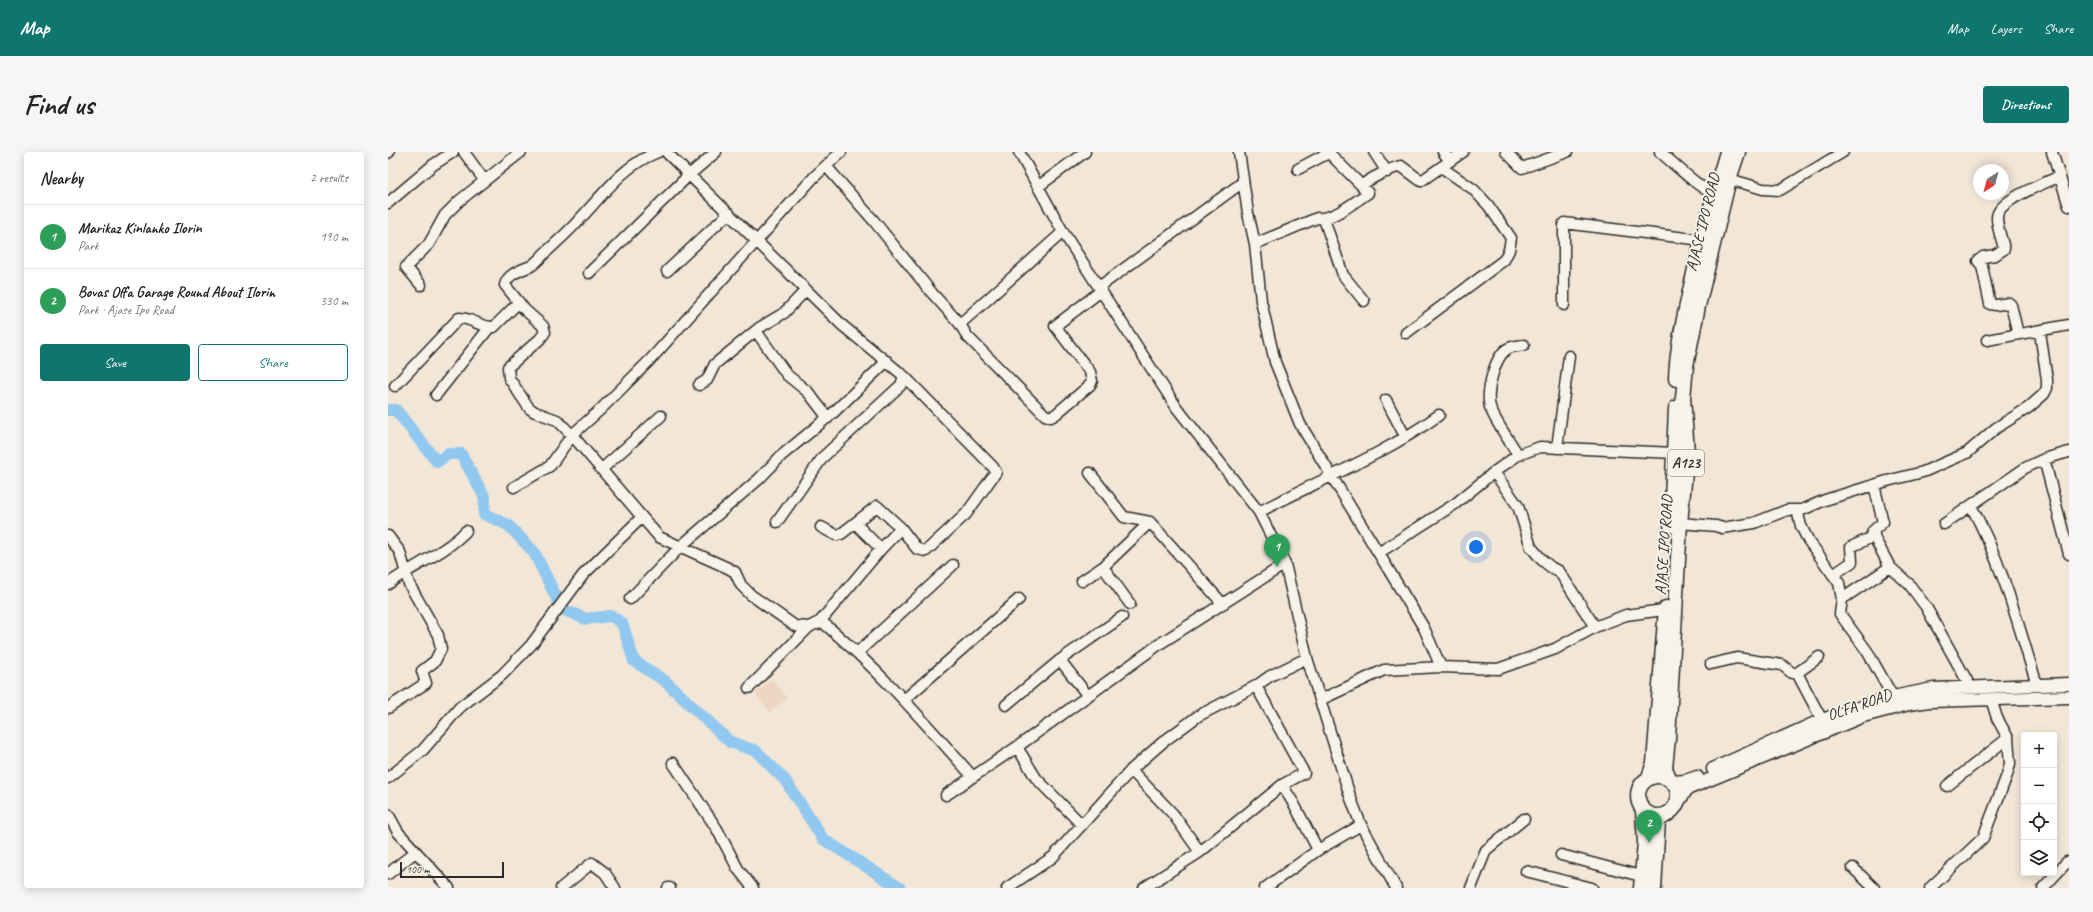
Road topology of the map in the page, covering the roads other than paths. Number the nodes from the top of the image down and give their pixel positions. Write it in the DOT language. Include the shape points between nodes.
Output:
graph roads {
  1 [pos="452,152"];
  2 [pos="464,152"];
  3 [pos="521,152"];
  4 [pos="658,152"];
  5 [pos="666,152"];
  6 [pos="716,152"];
  7 [pos="841,152"];
  8 [pos="1019,152"];
  9 [pos="1085,152"];
  10 [pos="1239,152"];
  11 [pos="1330,152"];
  12 [pos="1374,152"];
  13 [pos="1443,152"];
  14 [pos="1463,152"];
  15 [pos="1506,152"];
  16 [pos="1567,152"];
  17 [pos="1660,152"];
  18 [pos="1727,152"];
  19 [pos="1738,152"];
  20 [pos="1843,152"];
  21 [pos="2052,152"];
  22 [pos="1450,161"];
  23 [pos="826,166"];
  24 [pos="1441,167"];
  25 [pos="1298,169"];
  26 [pos="1387,172"];
  27 [pos="688,176"];
  28 [pos="2060,176"];
  29 [pos="1729,179"];
  30 [pos="484,180"];
  31 [pos="1243,182"];
  32 [pos="1039,186"];
  33 [pos="1362,186"];
  34 [pos="1719,196"];
  35 [pos="388,203"];
  36 [pos="2069,206"];
  37 [pos="729,213"];
  38 [pos="1324,219"];
  39 [pos="1063,232"];
  40 [pos="756,240"];
  41 [pos="1702,240"];
  42 [pos="1255,244"];
  43 [pos="667,271"];
  44 [pos="589,273"];
  45 [pos="421,285"];
  46 [pos="1100,289"];
  47 [pos="806,290"];
  48 [pos="1364,301"];
  49 [pos="519,302"];
  50 [pos="1564,305"];
  51 [pos="960,324"];
  52 [pos="2069,325"];
  53 [pos="489,328"];
  54 [pos="756,331"];
  55 [pos="2040,332"];
  56 [pos="1406,333"];
  57 [pos="2018,334"];
  58 [pos="1987,340"];
  59 [pos="1524,345"];
  60 [pos="1569,356"];
  61 [pos="887,361"];
  62 [pos="904,376"];
  63 [pos="700,385"];
  64 [pos="395,386"];
  65 [pos="436,395"];
  66 [pos="1386,400"];
  67 [pos="1439,415"];
  68 [pos="661,416"];
  69 [pos="828,418"];
  70 [pos="572,435"];
  71 [pos="1405,436"];
  72 [pos="1557,448"];
  73 [pos="2069,452"];
  74 [pos="1675,453"];
  75 [pos="1518,456"];
  76 [pos="2044,459"];
  77 [pos="602,469"];
  78 [pos="1494,472"];
  79 [pos="1090,473"];
  80 [pos="1332,476"];
  81 [pos="1874,485"];
  82 [pos="514,488"];
  83 [pos="1971,506"];
  84 [pos="1797,510"];
  85 [pos="1259,512"];
  86 [pos="642,517"];
  87 [pos="777,522"];
  88 [pos="1150,522"];
  89 [pos="1680,523"];
  90 [pos="856,524"];
  91 [pos="1944,524"];
  92 [pos="821,527"];
  93 [pos="901,528"];
  94 [pos="466,531"];
  95 [pos="1874,531"];
  96 [pos="388,536"];
  97 [pos="680,547"];
  98 [pos="881,549"];
  99 [pos="1380,552"];
  100 [pos="2069,554"];
  101 [pos="1285,564"];
  102 [pos="953,565"];
  103 [pos="1103,567"];
  104 [pos="1890,567"];
  105 [pos="406,570"];
  106 [pos="1833,575"];
  107 [pos="1082,581"];
  108 [pos="388,584"];
  109 [pos="630,599"];
  110 [pos="1019,599"];
  111 [pos="1842,599"];
  112 [pos="1222,603"];
  113 [pos="1130,604"];
  114 [pos="1671,609"];
  115 [pos="1122,617"];
  116 [pos="814,626"];
  117 [pos="1595,627"];
  118 [pos="858,652"];
  119 [pos="1819,657"];
  120 [pos="1307,658"];
  121 [pos="1060,660"];
  122 [pos="1711,664"];
  123 [pos="1442,667"];
  124 [pos="1797,673"];
  125 [pos="2069,684"];
  126 [pos="2037,685"];
  127 [pos="1256,686"];
  128 [pos="749,688"];
  129 [pos="1971,688"];
  130 [pos="1088,696"];
  131 [pos="1893,697"];
  132 [pos="2069,697"];
  133 [pos="1991,699"];
  134 [pos="904,700"];
  135 [pos="1320,700"];
  136 [pos="1006,706"];
  137 [pos="388,708"];
  138 [pos="1822,720"];
  139 [pos="2008,738"];
  140 [pos="1017,747"];
  141 [pos="673,763"];
  142 [pos="1131,770"];
  143 [pos="973,777"];
  144 [pos="1649,777"];
  145 [pos="388,778"];
  146 [pos="1671,780"];
  147 [pos="1282,785"];
  148 [pos="1947,786"];
  149 [pos="946,795"];
  150 [pos="1673,808"];
  151 [pos="1643,810"];
  152 [pos="388,814"];
  153 [pos="1524,819"];
  154 [pos="1082,825"];
  155 [pos="1361,825"];
  156 [pos="1318,850"];
  157 [pos="415,852"];
  158 [pos="1200,852"];
  159 [pos="1561,855"];
  160 [pos="2067,862"];
  161 [pos="1854,868"];
  162 [pos="1526,871"];
  163 [pos="388,874"];
  164 [pos="1641,882"];
  165 [pos="448,888"];
  166 [pos="561,888"];
  167 [pos="615,888"];
  168 [pos="753,888"];
  169 [pos="1007,888"];
  170 [pos="1144,888"];
  171 [pos="1266,888"];
  172 [pos="1396,888"];
  173 [pos="1471,888"];
  174 [pos="1592,888"];
  175 [pos="1654,888"];
  176 [pos="1874,888"];
  177 [pos="1930,888"];
  178 [pos="2043,888"];
  1 -- 35 [label="street"];
  2 -- 30 [label="street"];
  3 -- 30 [label="street"];
  4 -- 49 [label="street" via="642,158 610,184 578,222 543,255 531,266 520,269 506,282 505,285"];
  5 -- 27 [label="street"];
  6 -- 27 [label="street"];
  7 -- 23 [label="street"];
  8 -- 32 [label="street"];
  9 -- 32 [label="street"];
  10 -- 31 [label="street"];
  11 -- 25 [label="street"];
  11 -- 33 [label="street"];
  12 -- 26 [label="street"];
  13 -- 22 [label="street"];
  14 -- 22 [label="street"];
  15 -- 16 [label="street" via="1522,168"];
  17 -- 34 [label="street"];
  18 -- 34 [label="highway, AJASE IPO ROAD / A123"];
  19 -- 29 [label="highway, AJASE IPO ROAD / A123"];
  20 -- 29 [label="street" via="1780,190 1763,189"];
  21 -- 28 [label="street"];
  22 -- 24 [label="street"];
  23 -- 40 [label="street"];
  23 -- 51 [label="street"];
  24 -- 26 [label="street" via="1421,181 1401,166"];
  24 -- 56 [label="street" via="1473,188 1488,204 1511,238 1509,250 1500,262"];
  26 -- 33 [label="street" via="1365,182"];
  27 -- 37 [label="street"];
  27 -- 44 [label="street"];
  28 -- 36 [label="street"];
  28 -- 57 [label="street" via="2015,197 2001,208 1997,218 2004,249 1978,261 1982,266 1990,304 2011,305"];
  29 -- 34 [label="highway, AJASE IPO ROAD / A123"];
  30 -- 45 [label="street" via="445,215 429,244 406,267"];
  31 -- 42 [label="street"];
  31 -- 46 [label="street"];
  32 -- 39 [label="street"];
  33 -- 38 [label="street" via="1368,193"];
  34 -- 41 [label="highway, AJASE IPO ROAD / A123"];
  34 -- 89 [label="highway, AJASE IPO ROAD / A123" via="1686,366 1683,398 1687,452"];
  37 -- 40 [label="street"];
  37 -- 43 [label="street"];
  38 -- 42 [label="street" via="1317,218"];
  38 -- 48 [label="street" via="1343,274"];
  39 -- 46 [label="street"];
  39 -- 51 [label="street"];
  40 -- 47 [label="street"];
  40 -- 70 [label="street" via="651,359"];
  41 -- 50 [label="street" via="1564,223"];
  41 -- 74 [label="highway, AJASE IPO ROAD / A123" via="1677,359"];
  42 -- 80 [label="street" via="1261,301 1275,362 1300,424"];
  46 -- 51 [label="street" via="1055,326 1090,372 1092,381 1051,417 1045,415 967,336"];
  46 -- 85 [label="street" via="1177,408"];
  47 -- 54 [label="street" via="784,313"];
  47 -- 61 [label="street" via="843,326"];
  49 -- 53 [label="street" via="494,327"];
  49 -- 70 [label="street" via="543,326 545,332 508,366 509,378 529,408 557,420"];
  52 -- 55 [label="street"];
  53 -- 64 [label="street" via="466,318 459,318"];
  53 -- 65 [label="street"];
  54 -- 63 [label="street" via="715,364 707,380"];
  54 -- 69 [label="street" via="787,375 808,392"];
  55 -- 57 [label="street"];
  55 -- 81 [label="street" via="2047,380 2044,394 2028,408 1996,428 1967,453 1923,472"];
  57 -- 58 [label="street"];
  59 -- 75 [label="street" via="1508,348 1500,356 1491,379 1488,400"];
  60 -- 72 [label="street"];
  61 -- 62 [label="street"];
  61 -- 69 [label="street"];
  62 -- 87 [label="street" via="901,385 823,457"];
  62 -- 93 [label="street" via="996,472 966,514 926,551 917,549"];
  66 -- 71 [label="street"];
  67 -- 71 [label="street"];
  68 -- 77 [label="street"];
  69 -- 97 [label="street" via="781,456 759,479"];
  70 -- 77 [label="street"];
  70 -- 82 [label="street" via="550,466"];
  71 -- 80 [label="street"];
  72 -- 74 [label="street"];
  72 -- 75 [label="street" via="1540,447"];
  73 -- 76 [label="street"];
  74 -- 114 [label="highway, AJASE IPO ROAD / A123"];
  75 -- 78 [label="street"];
  76 -- 83 [label="street" via="2025,468"];
  76 -- 100 [label="street"];
  77 -- 86 [label="street"];
  78 -- 99 [label="street" via="1455,504"];
  78 -- 117 [label="street" via="1518,506 1531,547 1547,564 1559,571"];
  79 -- 88 [label="street" via="1124,517"];
  80 -- 85 [label="street"];
  80 -- 99 [label="street"];
  81 -- 84 [label="street"];
  81 -- 95 [label="street" via="1883,522"];
  83 -- 91 [label="street"];
  83 -- 126 [label="street" via="1993,550"];
  84 -- 89 [label="street" via="1787,510 1754,523 1722,528"];
  84 -- 106 [label="street" via="1808,540"];
  85 -- 101 [label="street"];
  86 -- 97 [label="street" via="659,537"];
  86 -- 145 [label="street" via="583,575 531,645 502,675 460,707 423,750"];
  88 -- 103 [label="street"];
  88 -- 112 [label="street"];
  89 -- 114 [label="highway, AJASE IPO ROAD / A123"];
  90 -- 92 [label="street" via="836,535"];
  90 -- 93 [label="street" via="877,506"];
  90 -- 98 [label="street"];
  93 -- 98 [label="street"];
  94 -- 105 [label="street" via="453,544"];
  95 -- 104 [label="street" via="1875,539"];
  95 -- 106 [label="street" via="1870,538 1850,547 1852,562"];
  96 -- 105 [label="street" via="400,552"];
  97 -- 109 [label="street"];
  97 -- 116 [label="street" via="735,572 741,585 751,595 795,626"];
  98 -- 116 [label="street"];
  99 -- 123 [label="street" via="1424,628"];
  101 -- 112 [label="street"];
  101 -- 120 [label="street"];
  102 -- 118 [label="street"];
  103 -- 107 [label="street"];
  103 -- 113 [label="street"];
  104 -- 111 [label="street"];
  104 -- 129 [label="street" via="1909,584 1926,607"];
  105 -- 108 [label="street"];
  105 -- 137 [label="street" via="409,584 438,635 441,649 436,661 422,671 426,683"];
  106 -- 111 [label="street" via="1839,583"];
  110 -- 134 [label="street"];
  111 -- 131 [label="street" via="1840,614 1867,651"];
  112 -- 130 [label="street"];
  114 -- 117 [label="street" via="1626,615"];
  114 -- 144 [label="highway, AJASE IPO ROAD / A123" via="1654,763"];
  114 -- 146 [label="highway, AJASE IPO ROAD / A123" via="1668,738 1664,768"];
  115 -- 121 [label="street"];
  116 -- 118 [label="street" via="821,622"];
  116 -- 128 [label="street"];
  117 -- 123 [label="street" via="1555,649 1498,669"];
  118 -- 134 [label="street"];
  119 -- 124 [label="street"];
  120 -- 127 [label="street" via="1270,676"];
  120 -- 135 [label="street"];
  121 -- 130 [label="street"];
  121 -- 136 [label="street"];
  122 -- 124 [label="street" via="1738,658 1782,665 1792,673"];
  123 -- 135 [label="street" via="1384,670"];
  124 -- 138 [label="street"];
  125 -- 126 [label="main road"];
  126 -- 129 [label="main road"];
  127 -- 142 [label="street" via="1198,716"];
  127 -- 147 [label="street" via="1304,773"];
  129 -- 131 [label="main road" via="1933,689"];
  130 -- 140 [label="street"];
  131 -- 138 [label="main road"];
  132 -- 133 [label="main road, OLFA ROAD"];
  133 -- 139 [label="street" via="1997,718"];
  133 -- 150 [label="main road, OLFA ROAD" via="1929,701 1864,716 1687,789"];
  134 -- 143 [label="street"];
  135 -- 155 [label="street"];
  138 -- 146 [label="main road" via="1693,778"];
  139 -- 148 [label="street"];
  139 -- 177 [label="street" via="2010,764 1983,838"];
  140 -- 143 [label="street"];
  140 -- 154 [label="street" via="1036,778"];
  141 -- 168 [label="street" via="717,829 738,869"];
  142 -- 154 [label="street"];
  142 -- 158 [label="street" via="1173,814"];
  143 -- 149 [label="street"];
  144 -- 146 [label="highway" via="1662,776"];
  144 -- 151 [label="highway, A123" via="1638,793"];
  146 -- 150 [label="highway, A123" via="1678,792"];
  147 -- 156 [label="street"];
  147 -- 158 [label="street"];
  150 -- 151 [label="highway" via="1656,816"];
  150 -- 175 [label="highway" via="1658,820"];
  151 -- 164 [label="highway, A123" via="1645,829"];
  152 -- 157 [label="street" via="398,832"];
  153 -- 173 [label="street" via="1486,850"];
  154 -- 169 [label="street" via="1053,856"];
  155 -- 156 [label="street"];
  155 -- 172 [label="street"];
  156 -- 171 [label="street"];
  157 -- 163 [label="street"];
  157 -- 165 [label="street"];
  158 -- 170 [label="street"];
  159 -- 164 [label="street"];
  160 -- 178 [label="street"];
  161 -- 176 [label="street"];
  162 -- 174 [label="street"];
  166 -- 167 [label="street" via="592,863 605,873"];
}
